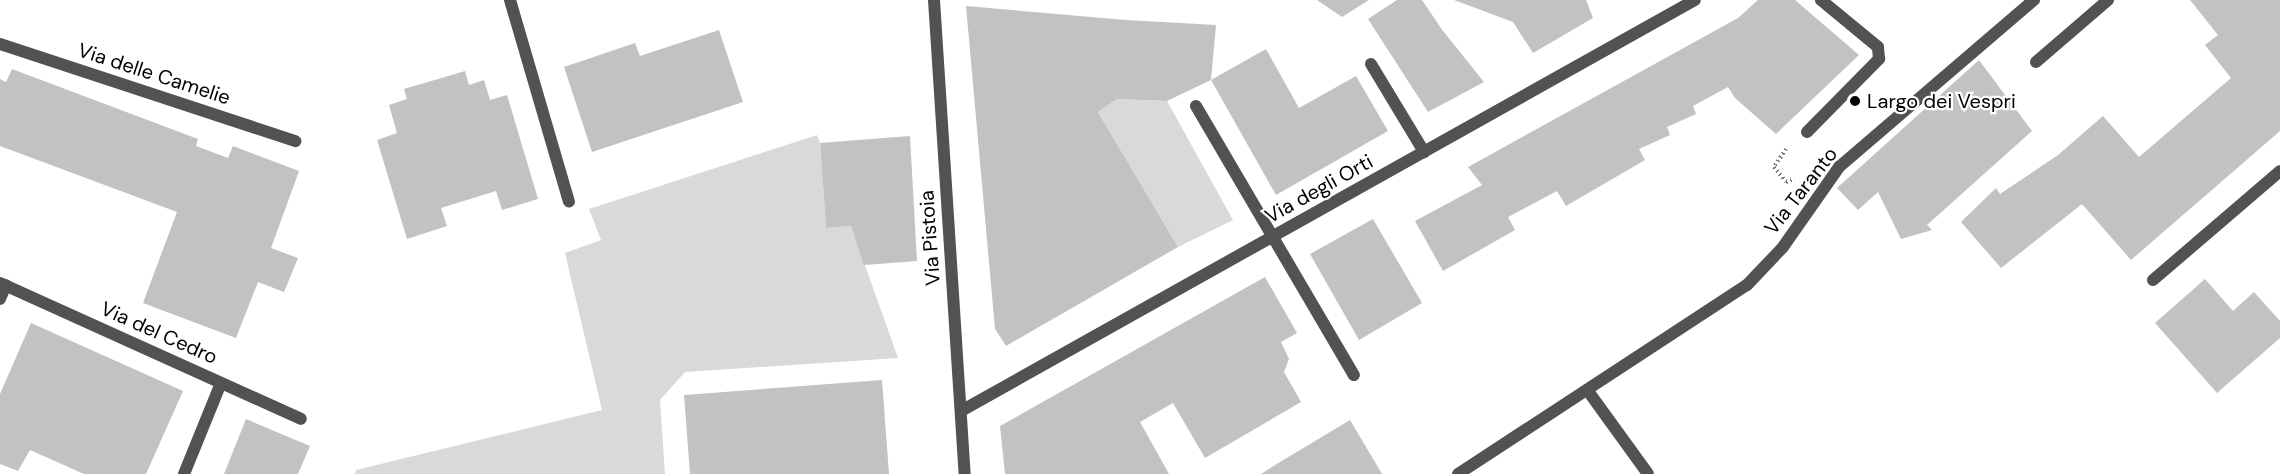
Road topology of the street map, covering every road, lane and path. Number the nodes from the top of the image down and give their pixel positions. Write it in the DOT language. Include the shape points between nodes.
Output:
graph roads {
  1 [pos="510,0"];
  2 [pos="934,0"];
  3 [pos="1695,0"];
  4 [pos="1821,0"];
  5 [pos="2034,0"];
  6 [pos="2108,0"];
  7 [pos="0,44"];
  8 [pos="2036,62"];
  9 [pos="1371,64"];
  10 [pos="1196,106"];
  11 [pos="1807,132"];
  12 [pos="295,141"];
  13 [pos="1424,152"];
  14 [pos="1839,167"];
  15 [pos="2280,171"];
  16 [pos="569,202"];
  17 [pos="1273,237"];
  18 [pos="2154,280"];
  19 [pos="3,284"];
  20 [pos="0,299"];
  21 [pos="1354,375"];
  22 [pos="221,383"];
  23 [pos="1588,391"];
  24 [pos="961,411"];
  25 [pos="301,419"];
  26 [pos="184,474"];
  27 [pos="965,474"];
  28 [pos="1458,474"];
  29 [pos="1648,474"];
  1 -- 16 [label="street"];
  2 -- 24 [label="street, Via Pistoia"];
  3 -- 13 [label="street, Via degli Orti"];
  4 -- 11 [label="street" via="1878,47 1879,59"];
  5 -- 14 [label="street, Via Taranto"];
  6 -- 8 [label="street"];
  7 -- 12 [label="street, Via delle Camelie"];
  9 -- 13 [label="street"];
  10 -- 17 [label="street"];
  11 -- 14 [label="path" via="1790,143 1774,167 1786,182"];
  13 -- 17 [label="street, Via degli Orti"];
  14 -- 23 [label="street, Via Taranto" via="1783,247 1747,285"];
  15 -- 18 [label="street"];
  17 -- 21 [label="street"];
  17 -- 24 [label="street, Via degli Orti"];
  19 -- 20 [label="street"];
  19 -- 22 [label="street, Via del Cedro"];
  22 -- 25 [label="street, Via del Cedro"];
  22 -- 26 [label="street"];
  23 -- 28 [label="street, Via Taranto"];
  23 -- 29 [label="street"];
  24 -- 27 [label="street, Via Pistoia"];
}
